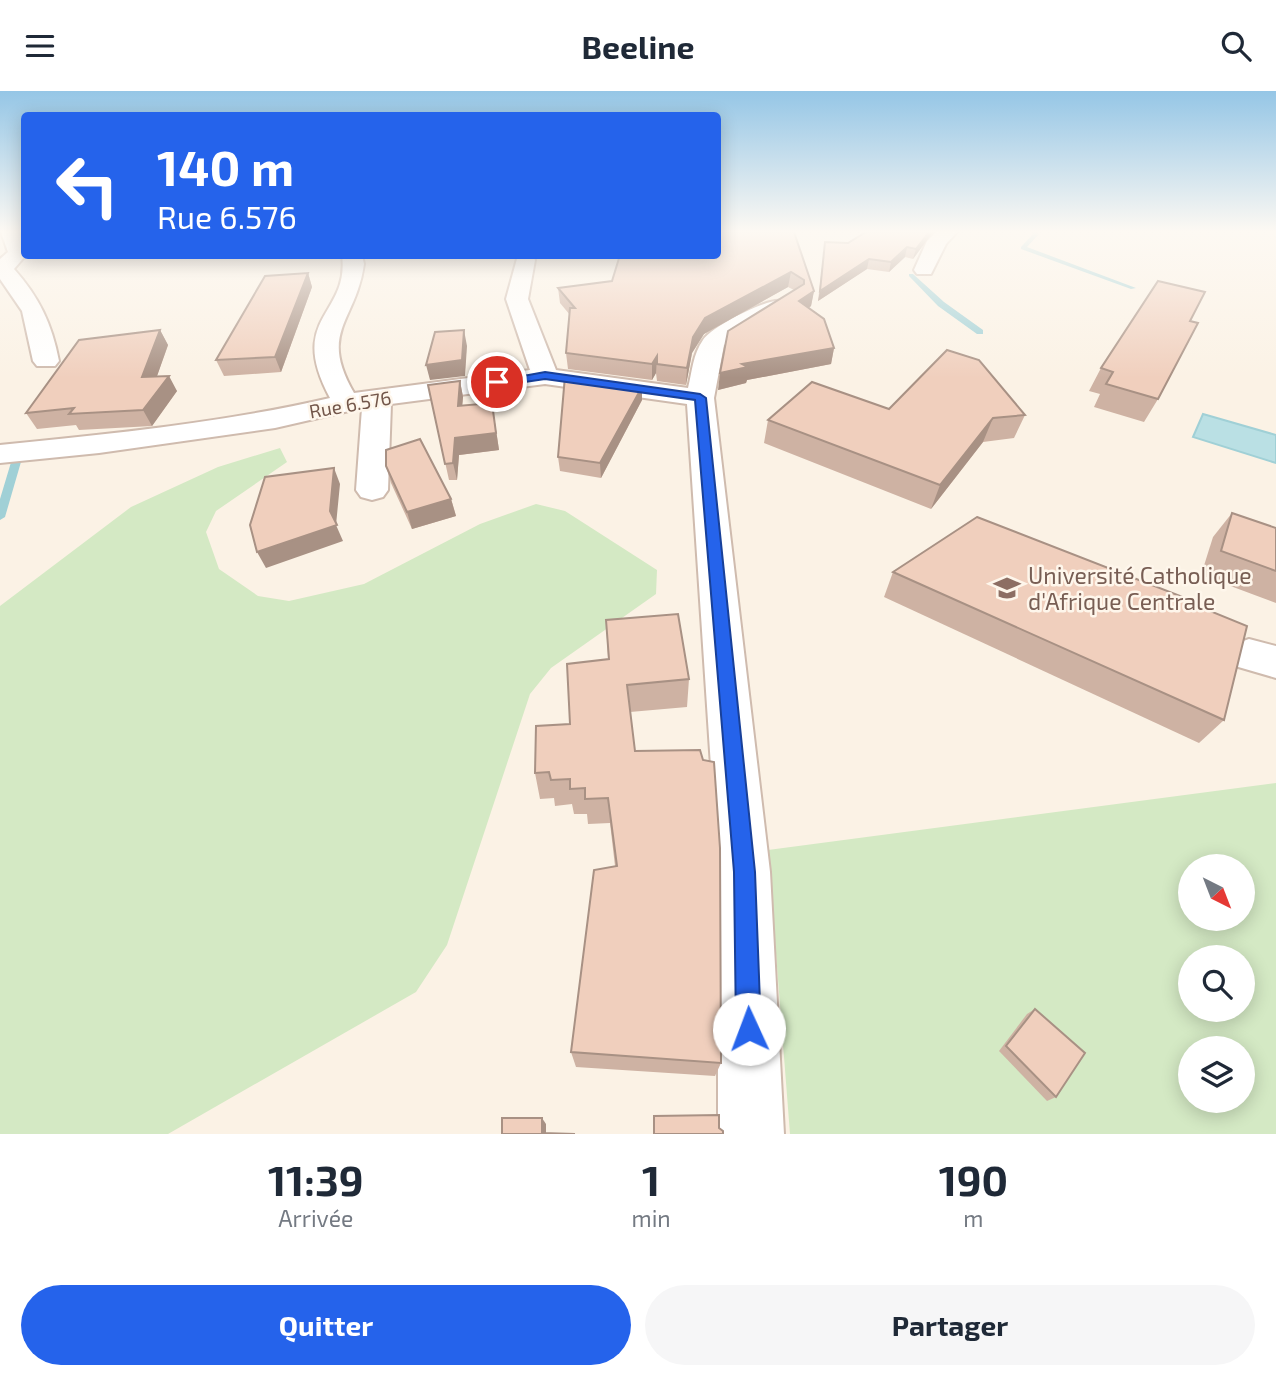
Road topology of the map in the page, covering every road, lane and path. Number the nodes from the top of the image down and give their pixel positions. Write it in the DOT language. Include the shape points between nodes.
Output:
graph roads {
  1 [pos="11,281"];
  2 [pos="348,281"];
  3 [pos="521,281"];
  4 [pos="789,297"];
  5 [pos="46,361"];
  6 [pos="545,376"];
  7 [pos="376,398"];
  8 [pos="700,398"];
  9 [pos="346,403"];
  10 [pos="0,454"];
  11 [pos="372,490"];
  12 [pos="751,1134"];
  1 -- 5 [label="street" via="30,300"];
  2 -- 9 [label="street" via="325,345 329,371"];
  3 -- 6 [label="street" via="517,299"];
  4 -- 8 [label="street" via="714,341"];
  6 -- 7 [label="street, Rue 6.576"];
  6 -- 8 [label="street, Rue 6.576"];
  7 -- 9 [label="street, Rue 6.576"];
  7 -- 11 [label="street"];
  8 -- 12 [label="street" via="744,872"];
  9 -- 10 [label="street, Rue 6.576" via="275,419"];
}
